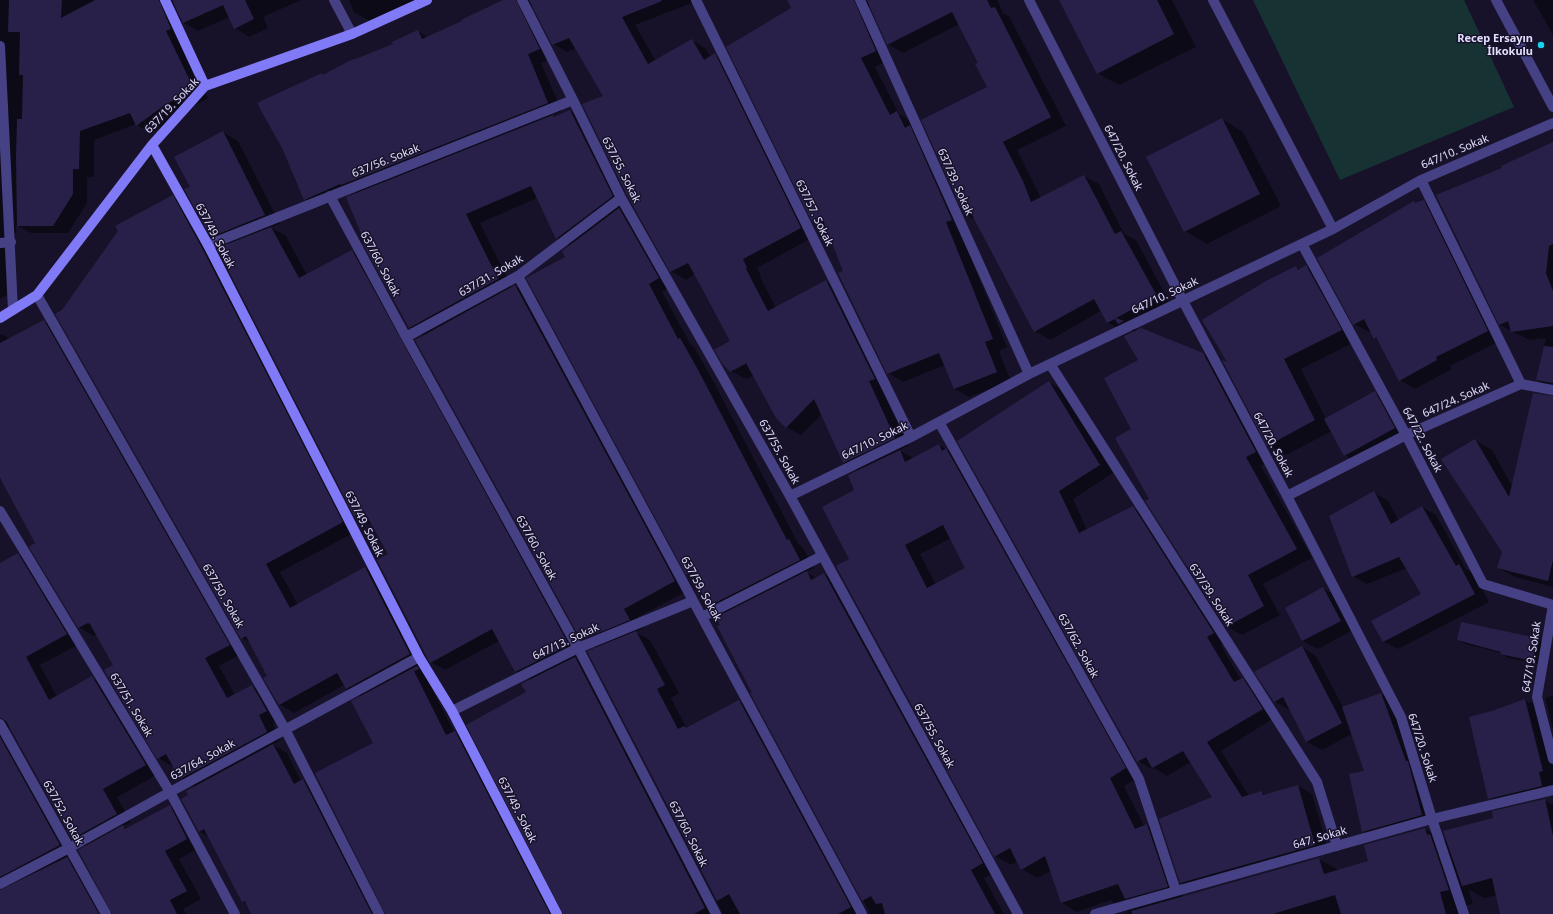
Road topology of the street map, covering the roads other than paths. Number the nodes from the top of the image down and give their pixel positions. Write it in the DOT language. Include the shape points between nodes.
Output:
graph roads {
  1 [pos="165,0"];
  2 [pos="334,0"];
  3 [pos="427,0"];
  4 [pos="522,0"];
  5 [pos="696,0"];
  6 [pos="860,0"];
  7 [pos="1029,0"];
  8 [pos="1212,0"];
  9 [pos="1496,0"];
  10 [pos="352,34"];
  11 [pos="0,46"];
  12 [pos="205,86"];
  13 [pos="573,100"];
  14 [pos="1553,107"];
  15 [pos="2,111"];
  16 [pos="1553,124"];
  17 [pos="152,145"];
  18 [pos="1421,180"];
  19 [pos="330,196"];
  20 [pos="621,198"];
  21 [pos="1333,229"];
  22 [pos="11,242"];
  23 [pos="0,243"];
  24 [pos="1302,244"];
  25 [pos="208,245"];
  26 [pos="518,276"];
  27 [pos="37,295"];
  28 [pos="1183,301"];
  29 [pos="14,310"];
  30 [pos="0,318"];
  31 [pos="406,337"];
  32 [pos="1050,364"];
  33 [pos="1029,374"];
  34 [pos="1522,384"];
  35 [pos="1553,390"];
  36 [pos="939,422"];
  37 [pos="1406,435"];
  38 [pos="911,437"];
  39 [pos="790,496"];
  40 [pos="1287,496"];
  41 [pos="0,511"];
  42 [pos="822,556"];
  43 [pos="693,601"];
  44 [pos="1553,605"];
  45 [pos="702,617"];
  46 [pos="578,648"];
  47 [pos="418,657"];
  48 [pos="452,711"];
  49 [pos="0,724"];
  50 [pos="285,729"];
  51 [pos="1553,759"];
  52 [pos="1553,790"];
  53 [pos="170,792"];
  54 [pos="1432,820"];
  55 [pos="1337,846"];
  56 [pos="69,848"];
  57 [pos="0,884"];
  58 [pos="1176,891"];
  59 [pos="106,914"];
  60 [pos="235,914"];
  61 [pos="379,914"];
  62 [pos="556,914"];
  63 [pos="716,914"];
  64 [pos="862,914"];
  65 [pos="1018,914"];
  66 [pos="1095,914"];
  67 [pos="1464,914"];
  1 -- 12 [label="street"];
  2 -- 10 [label="street"];
  3 -- 10 [label="street, 637/19. Sokak"];
  4 -- 13 [label="street, 637/55. Sokak"];
  5 -- 38 [label="street, 637/57. Sokak"];
  6 -- 33 [label="street, 637/39. Sokak"];
  7 -- 28 [label="street, 647/20. Sokak"];
  8 -- 21 [label="street"];
  9 -- 14 [label="street"];
  10 -- 12 [label="street, 637/19. Sokak"];
  11 -- 15 [label="street"];
  12 -- 17 [label="street, 637/19. Sokak"];
  13 -- 19 [label="street, 637/56. Sokak"];
  13 -- 20 [label="street, 637/55. Sokak"];
  15 -- 22 [label="street"];
  16 -- 18 [label="street, 647/10. Sokak"];
  17 -- 25 [label="street, 637/49. Sokak"];
  17 -- 27 [label="street, 637/19. Sokak"];
  18 -- 21 [label="street, 647/10. Sokak"];
  18 -- 34 [label="street"];
  19 -- 25 [label="street, 637/56. Sokak"];
  19 -- 31 [label="street, 637/60. Sokak"];
  20 -- 26 [label="street, 637/31. Sokak"];
  20 -- 39 [label="street, 637/55. Sokak"];
  21 -- 24 [label="street, 647/10. Sokak"];
  22 -- 23 [label="street"];
  22 -- 29 [label="street"];
  24 -- 28 [label="street, 647/10. Sokak"];
  24 -- 37 [label="street, 647/22. Sokak"];
  25 -- 47 [label="street, 637/49. Sokak"];
  26 -- 31 [label="street, 637/31. Sokak"];
  26 -- 43 [label="street, 637/59. Sokak"];
  27 -- 29 [label="street, 637/19. Sokak"];
  27 -- 50 [label="street, 637/50. Sokak"];
  28 -- 32 [label="street, 647/10. Sokak"];
  28 -- 40 [label="street, 647/20. Sokak"];
  29 -- 30 [label="street, 637/19. Sokak"];
  31 -- 46 [label="street, 637/60. Sokak"];
  32 -- 33 [label="street, 647/10. Sokak"];
  32 -- 55 [label="street, 637/39. Sokak" via="1316,782"];
  33 -- 36 [label="street, 647/10. Sokak"];
  34 -- 35 [label="street"];
  34 -- 37 [label="street, 647/24. Sokak"];
  36 -- 38 [label="street, 647/10. Sokak"];
  36 -- 58 [label="street, 637/62. Sokak" via="1139,780"];
  37 -- 40 [label="street, 647/24. Sokak"];
  37 -- 44 [label="street, 647/22. Sokak" via="1484,584"];
  38 -- 39 [label="street, 647/10. Sokak"];
  39 -- 42 [label="street, 637/55. Sokak"];
  40 -- 54 [label="street, 647/20. Sokak" via="1401,717"];
  41 -- 53 [label="street, 637/51. Sokak"];
  42 -- 45 [label="street"];
  42 -- 65 [label="street, 637/55. Sokak"];
  43 -- 45 [label="street, 637/59. Sokak"];
  43 -- 46 [label="street, 647/13. Sokak"];
  44 -- 51 [label="street, 647/19. Sokak" via="1537,697"];
  45 -- 64 [label="street, 637/59. Sokak"];
  46 -- 48 [label="street, 647/13. Sokak"];
  46 -- 63 [label="street, 637/60. Sokak"];
  47 -- 48 [label="street, 637/49. Sokak"];
  47 -- 50 [label="street, 637/64. Sokak"];
  48 -- 62 [label="street, 637/49. Sokak"];
  49 -- 56 [label="street, 637/52. Sokak"];
  50 -- 53 [label="street, 637/64. Sokak"];
  50 -- 61 [label="street, 637/50. Sokak"];
  52 -- 54 [label="street, 647. Sokak"];
  53 -- 56 [label="street, 637/64. Sokak"];
  53 -- 60 [label="street, 637/51. Sokak"];
  54 -- 55 [label="street, 647. Sokak"];
  54 -- 67 [label="street, 647/20. Sokak"];
  55 -- 58 [label="street, 647. Sokak"];
  56 -- 57 [label="street, 637/64. Sokak"];
  56 -- 59 [label="street, 637/52. Sokak"];
  58 -- 66 [label="street, 647. Sokak"];
}
